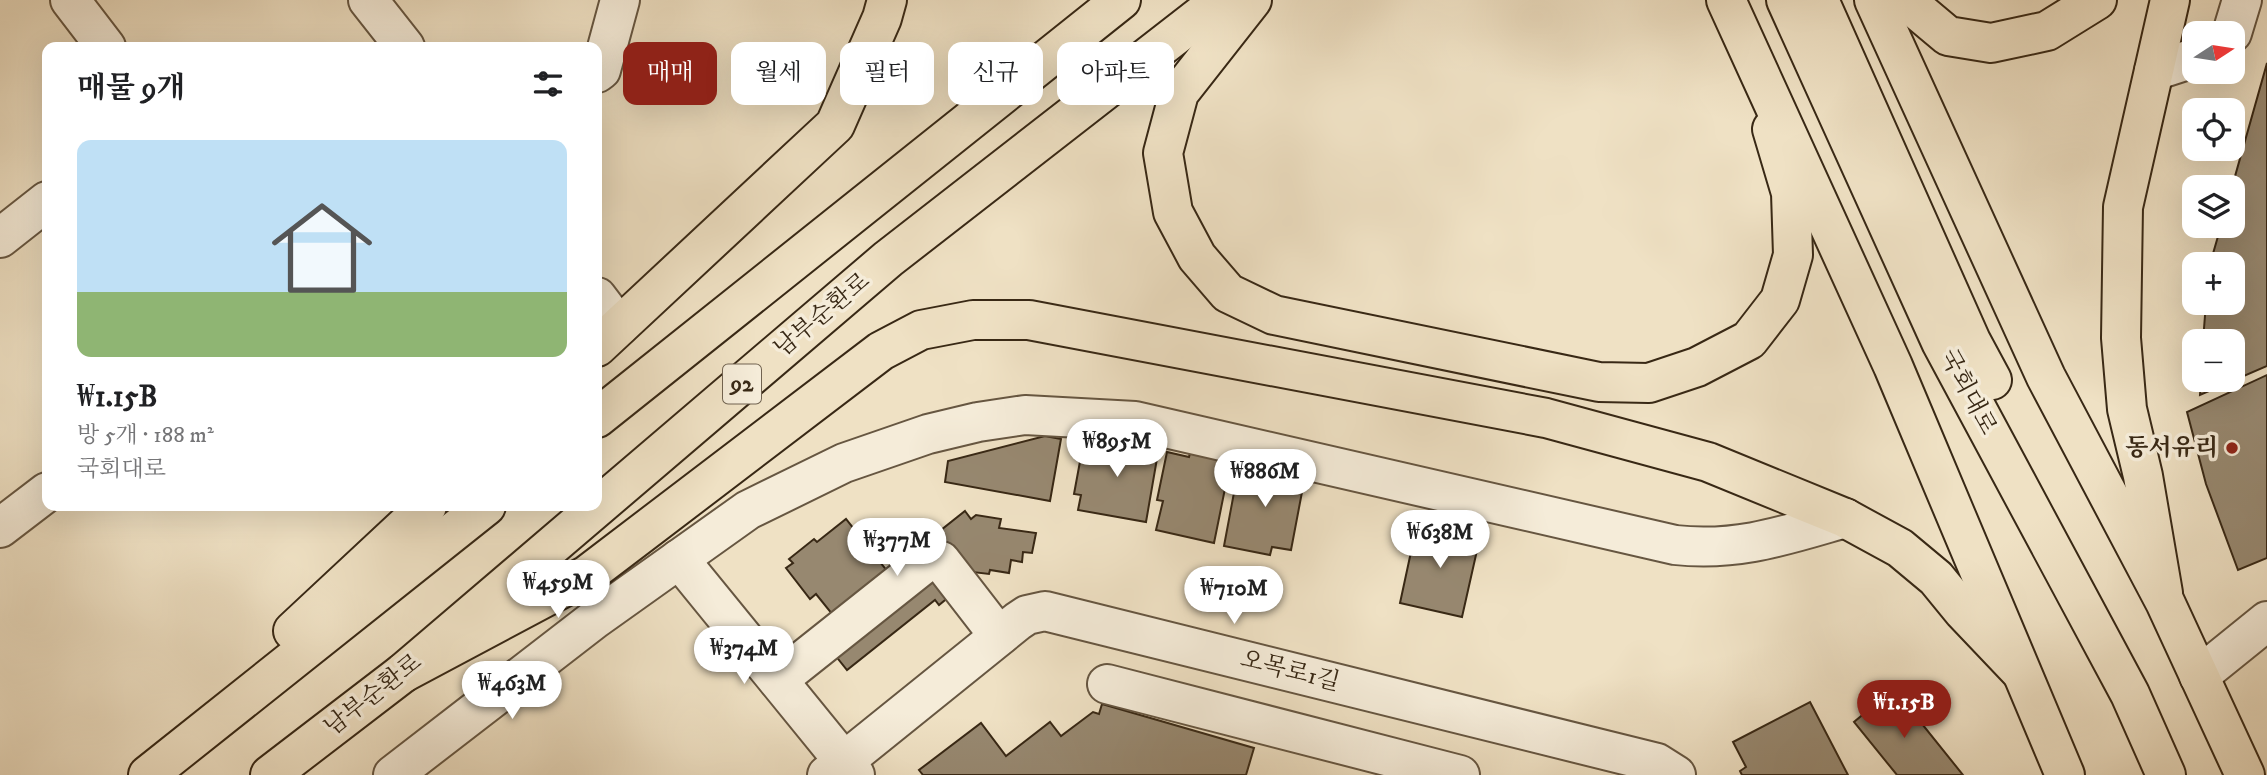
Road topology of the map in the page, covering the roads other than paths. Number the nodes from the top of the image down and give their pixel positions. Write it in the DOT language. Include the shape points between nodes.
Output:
graph roads {
  1 [pos="71,0"];
  2 [pos="368,0"];
  3 [pos="620,0"];
  4 [pos="887,0"];
  5 [pos="1121,0"];
  6 [pos="1221,0"];
  7 [pos="1252,0"];
  8 [pos="1726,0"];
  9 [pos="1786,0"];
  10 [pos="1819,0"];
  11 [pos="1874,0"];
  12 [pos="1905,0"];
  13 [pos="2097,0"];
  14 [pos="2170,0"];
  15 [pos="2242,0"];
  16 [pos="2236,21"];
  17 [pos="102,42"];
  18 [pos="401,42"];
  19 [pos="1751,56"];
  20 [pos="2182,62"];
  21 [pos="602,66"];
  22 [pos="2154,71"];
  23 [pos="42,205"];
  24 [pos="0,238"];
  25 [pos="604,324"];
  26 [pos="602,414"];
  27 [pos="42,496"];
  28 [pos="602,503"];
  29 [pos="422,511"];
  30 [pos="480,511"];
  31 [pos="593,511"];
  32 [pos="1845,518"];
  33 [pos="0,528"];
  34 [pos="679,559"];
  35 [pos="568,585"];
  36 [pos="2165,602"];
  37 [pos="595,619"];
  38 [pos="2267,621"];
  39 [pos="999,636"];
  40 [pos="403,673"];
  41 [pos="2024,676"];
  42 [pos="2199,676"];
  43 [pos="778,680"];
  44 [pos="1107,684"];
  45 [pos="1405,700"];
  46 [pos="1391,766"];
  47 [pos="842,770"];
  48 [pos="138,775"];
  49 [pos="148,775"];
  50 [pos="270,775"];
  51 [pos="393,775"];
  52 [pos="1460,775"];
  53 [pos="1676,775"];
  54 [pos="2065,775"];
  55 [pos="2166,775"];
  56 [pos="2194,775"];
  57 [pos="2245,775"];
  1 -- 17 [label="street"];
  2 -- 18 [label="street"];
  3 -- 21 [label="street"];
  4 -- 25 [label="main road" via="835,125"];
  5 -- 26 [label="main road"];
  6 -- 28 [label="main road, 남부순환로 / 92" via="888,259"];
  7 -- 19 [label="main road" via="1179,93 1163,153 1173,212 1197,257 1228,292 1273,315 1599,382 1649,383 1697,367 1749,340 1780,300 1793,255 1791,193"];
  8 -- 19 [label="main road"];
  9 -- 55 [label="main road, 국회대로" via="1941,342 2130,694"];
  10 -- 56 [label="main road, 국회대로" via="1971,341 2155,687"];
  11 -- 36 [label="main road" via="2046,377"];
  12 -- 13 [label="main road" via="1948,37 1991,43 2047,31"];
  14 -- 22 [label="main road"];
  15 -- 16 [label="street"];
  19 -- 41 [label="main road" via="1893,366"];
  20 -- 22 [label="street"];
  22 -- 36 [label="main road" via="2123,207 2121,338 2127,409"];
  23 -- 24 [label="street"];
  27 -- 33 [label="street"];
  29 -- 48 [label="main road"];
  30 -- 49 [label="main road"];
  31 -- 40 [label="main road, 남부순환로 / 92"];
  32 -- 34 [label="street" via="1729,547 1675,545 1135,421 1025,415 928,434 844,463 748,510"];
  32 -- 35 [label="main road" via="1708,462 1546,418 1029,320 973,320 921,330 881,351"];
  32 -- 41 [label="main road" via="1900,548 1936,578"];
  34 -- 37 [label="street"];
  34 -- 43 [label="street"];
  35 -- 37 [label="street"];
  35 -- 40 [label="main road"];
  36 -- 42 [label="main road"];
  37 -- 51 [label="street"];
  38 -- 42 [label="street"];
  39 -- 43 [label="street" via="941,561 933,559"];
  39 -- 45 [label="street, 오목로1길" via="1027,615 1054,612"];
  39 -- 47 [label="street, 오목로1길"];
  40 -- 50 [label="main road, 남부순환로 / 92"];
  41 -- 54 [label="main road"];
  42 -- 57 [label="main road"];
  43 -- 47 [label="street"];
  44 -- 46 [label="street"];
  45 -- 46 [label="street"];
  45 -- 53 [label="street, 오목로1길" via="1657,763"];
  46 -- 52 [label="street"];
}
